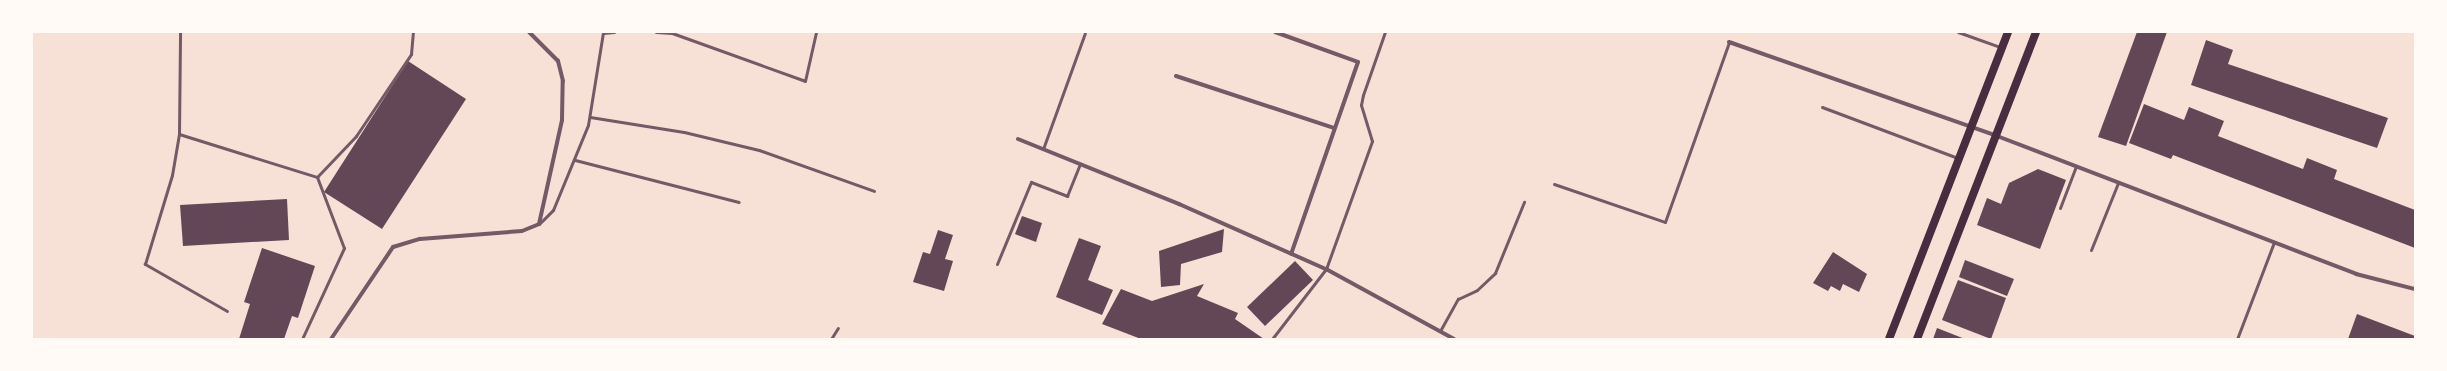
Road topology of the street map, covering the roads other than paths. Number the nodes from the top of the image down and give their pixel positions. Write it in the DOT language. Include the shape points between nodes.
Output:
graph roads {
  1 [pos="180,32"];
  2 [pos="413,32"];
  3 [pos="529,32"];
  4 [pos="614,32"];
  5 [pos="656,32"];
  6 [pos="816,32"];
  7 [pos="1275,32"];
  8 [pos="1385,32"];
  9 [pos="1958,32"];
  10 [pos="2008,32"];
  11 [pos="2036,32"];
  12 [pos="603,33"];
  13 [pos="673,33"];
  14 [pos="1085,33"];
  15 [pos="1729,42"];
  16 [pos="2002,48"];
  17 [pos="1176,76"];
  18 [pos="1822,107"];
  19 [pos="590,117"];
  20 [pos="1971,127"];
  21 [pos="1334,128"];
  22 [pos="179,134"];
  23 [pos="1997,136"];
  24 [pos="1018,139"];
  25 [pos="1043,149"];
  26 [pos="1958,158"];
  27 [pos="576,160"];
  28 [pos="1080,164"];
  29 [pos="2076,166"];
  30 [pos="317,177"];
  31 [pos="2118,182"];
  32 [pos="1554,184"];
  33 [pos="874,191"];
  34 [pos="739,202"];
  35 [pos="1524,202"];
  36 [pos="2060,208"];
  37 [pos="539,224"];
  38 [pos="2274,242"];
  39 [pos="2091,250"];
  40 [pos="1291,254"];
  41 [pos="997,264"];
  42 [pos="1326,269"];
  43 [pos="2415,289"];
  44 [pos="227,311"];
  45 [pos="838,328"];
  46 [pos="1440,332"];
  47 [pos="302,339"];
  48 [pos="331,339"];
  49 [pos="831,339"];
  50 [pos="1272,339"];
  51 [pos="1454,339"];
  52 [pos="1888,339"];
  53 [pos="1917,339"];
  54 [pos="2237,339"];
  1 -- 22 [label="lane"];
  2 -- 30 [label="lane" via="411,54 356,136"];
  3 -- 37 [label="street" via="558,61 563,81 562,120"];
  4 -- 12 [label="lane"];
  5 -- 13 [label="lane"];
  6 -- 13 [label="lane" via="805,81"];
  7 -- 21 [label="street" via="1358,62"];
  8 -- 42 [label="lane" via="1362,95 1362,105 1372,141"];
  9 -- 16 [label="lane"];
  10 -- 16 [label="main road"];
  11 -- 23 [label="main road"];
  12 -- 19 [label="lane"];
  14 -- 25 [label="lane"];
  15 -- 20 [label="street"];
  15 -- 32 [label="lane" via="1665,222"];
  16 -- 20 [label="main road"];
  17 -- 21 [label="street"];
  18 -- 26 [label="lane"];
  19 -- 27 [label="lane"];
  19 -- 33 [label="lane" via="684,132 758,150"];
  20 -- 23 [label="street"];
  20 -- 26 [label="main road"];
  21 -- 40 [label="street"];
  22 -- 30 [label="lane"];
  22 -- 44 [label="lane" via="172,175 145,264"];
  23 -- 29 [label="street"];
  23 -- 53 [label="main road"];
  24 -- 25 [label="street"];
  25 -- 28 [label="street"];
  26 -- 52 [label="main road"];
  27 -- 34 [label="lane"];
  27 -- 37 [label="lane" via="553,210"];
  28 -- 40 [label="street"];
  28 -- 41 [label="lane" via="1067,196 1031,182"];
  29 -- 31 [label="street"];
  29 -- 36 [label="lane"];
  30 -- 47 [label="lane" via="344,248"];
  31 -- 38 [label="street"];
  31 -- 39 [label="lane"];
  35 -- 46 [label="lane" via="1495,272 1477,290 1458,299"];
  37 -- 48 [label="street" via="522,231 420,239 393,247"];
  38 -- 43 [label="street" via="2356,274"];
  38 -- 54 [label="lane"];
  40 -- 42 [label="street"];
  42 -- 46 [label="street"];
  42 -- 50 [label="lane"];
  45 -- 49 [label="lane"];
  46 -- 51 [label="street"];
}
